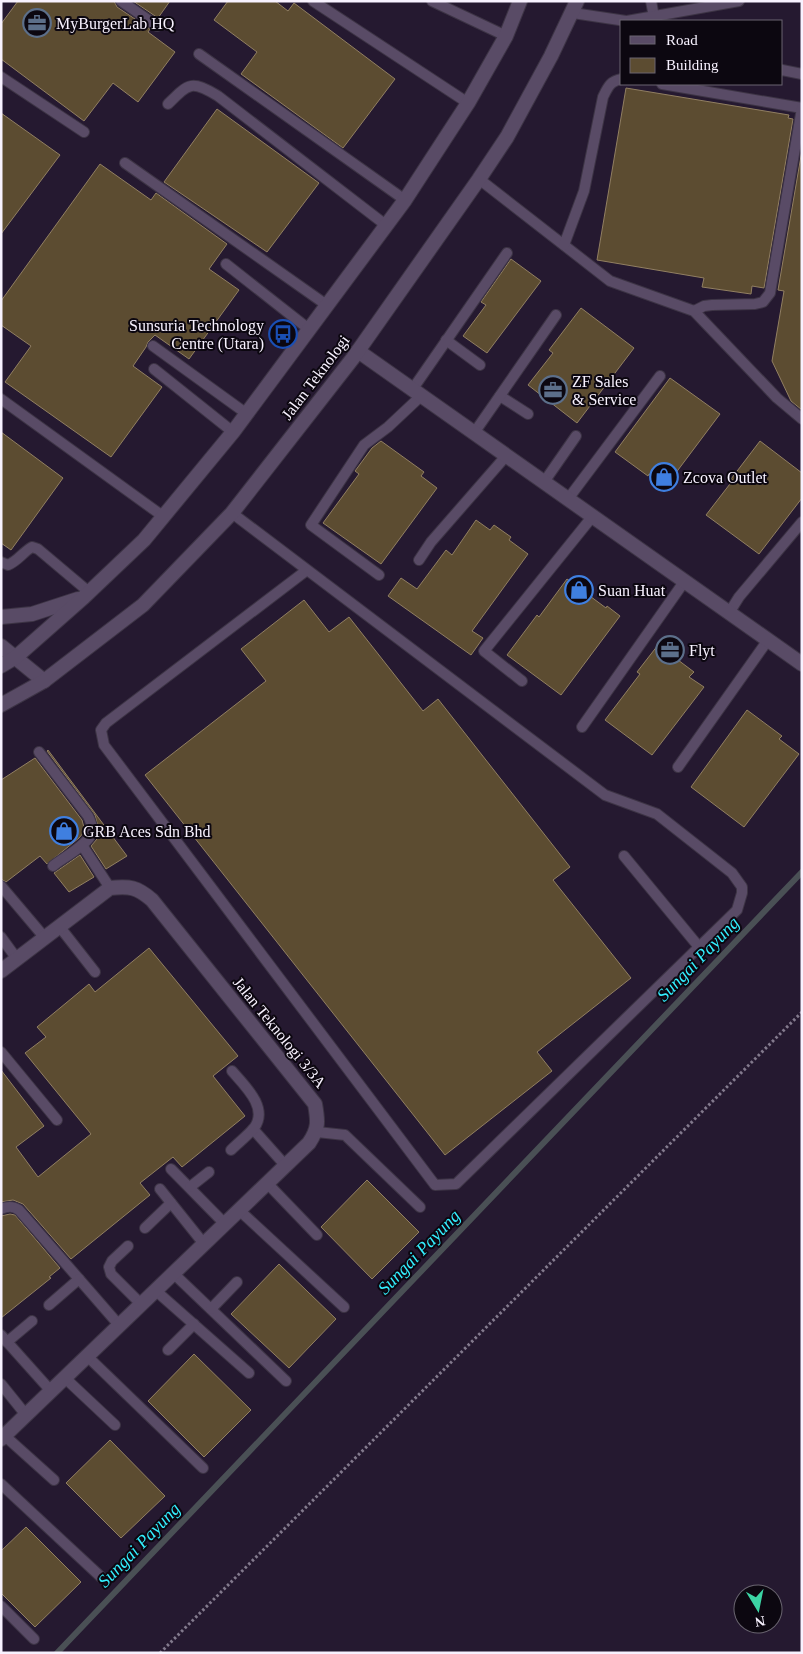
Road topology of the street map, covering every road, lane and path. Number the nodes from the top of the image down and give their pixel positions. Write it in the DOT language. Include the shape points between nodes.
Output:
graph roads {
  1 [pos="122,1"];
  2 [pos="313,1"];
  3 [pos="432,1"];
  4 [pos="520,1"];
  5 [pos="651,1"];
  6 [pos="739,1"];
  7 [pos="698,5"];
  8 [pos="575,7"];
  9 [pos="654,16"];
  10 [pos="623,20"];
  11 [pos="632,20"];
  12 [pos="157,26"];
  13 [pos="506,36"];
  14 [pos="199,54"];
  15 [pos="783,70"];
  16 [pos="802,74"];
  17 [pos="1,77"];
  18 [pos="620,79"];
  19 [pos="668,85"];
  20 [pos="168,104"];
  21 [pos="468,104"];
  22 [pos="802,108"];
  23 [pos="84,132"];
  24 [pos="125,163"];
  25 [pos="479,179"];
  26 [pos="405,200"];
  27 [pos="387,226"];
  28 [pos="564,245"];
  29 [pos="507,254"];
  30 [pos="226,264"];
  31 [pos="328,306"];
  32 [pos="694,311"];
  33 [pos="556,315"];
  34 [pos="310,330"];
  35 [pos="446,340"];
  36 [pos="153,346"];
  37 [pos="358,351"];
  38 [pos="480,365"];
  39 [pos="154,369"];
  40 [pos="660,376"];
  41 [pos="416,393"];
  42 [pos="500,396"];
  43 [pos="1,399"];
  44 [pos="247,414"];
  45 [pos="528,414"];
  46 [pos="802,419"];
  47 [pos="234,432"];
  48 [pos="474,433"];
  49 [pos="576,436"];
  50 [pos="506,456"];
  51 [pos="544,482"];
  52 [pos="568,500"];
  53 [pos="232,514"];
  54 [pos="164,516"];
  55 [pos="592,517"];
  56 [pos="802,522"];
  57 [pos="419,560"];
  58 [pos="1,562"];
  59 [pos="307,570"];
  60 [pos="378,575"];
  61 [pos="684,582"];
  62 [pos="86,594"];
  63 [pos="729,613"];
  64 [pos="1,617"];
  65 [pos="768,640"];
  66 [pos="1,646"];
  67 [pos="16,657"];
  68 [pos="802,664"];
  69 [pos="1,666"];
  70 [pos="44,681"];
  71 [pos="522,681"];
  72 [pos="1,706"];
  73 [pos="582,727"];
  74 [pos="39,752"];
  75 [pos="678,767"];
  76 [pos="82,845"];
  77 [pos="624,856"];
  78 [pos="53,866"];
  79 [pos="1,886"];
  80 [pos="110,888"];
  81 [pos="59,926"];
  82 [pos="1,938"];
  83 [pos="44,938"];
  84 [pos="699,947"];
  85 [pos="17,959"];
  86 [pos="1,971"];
  87 [pos="96,972"];
  88 [pos="802,1012"];
  89 [pos="1,1052"];
  90 [pos="232,1071"];
  91 [pos="57,1120"];
  92 [pos="253,1129"];
  93 [pos="317,1132"];
  94 [pos="230,1150"];
  95 [pos="285,1165"];
  96 [pos="172,1169"];
  97 [pos="209,1172"];
  98 [pos="267,1183"];
  99 [pos="190,1188"];
  100 [pos="160,1189"];
  101 [pos="171,1203"];
  102 [pos="420,1207"];
  103 [pos="1,1209"];
  104 [pos="239,1210"];
  105 [pos="224,1224"];
  106 [pos="145,1228"];
  107 [pos="317,1235"];
  108 [pos="204,1244"];
  109 [pos="128,1246"];
  110 [pos="173,1273"];
  111 [pos="79,1279"];
  112 [pos="237,1282"];
  113 [pos="155,1290"];
  114 [pos="141,1304"];
  115 [pos="49,1306"];
  116 [pos="344,1307"];
  117 [pos="211,1309"];
  118 [pos="32,1321"];
  119 [pos="194,1324"];
  120 [pos="119,1325"];
  121 [pos="4,1338"];
  122 [pos="168,1350"];
  123 [pos="87,1356"];
  124 [pos="249,1373"];
  125 [pos="65,1378"];
  126 [pos="286,1381"];
  127 [pos="1,1384"];
  128 [pos="51,1391"];
  129 [pos="26,1415"];
  130 [pos="115,1426"];
  131 [pos="3,1437"];
  132 [pos="203,1468"];
  133 [pos="54,1480"];
  134 [pos="1,1484"];
  135 [pos="101,1577"];
  136 [pos="1,1606"];
  137 [pos="34,1639"];
  138 [pos="160,1653"];
  1 -- 12 [label="lane"];
  2 -- 21 [label="lane"];
  3 -- 13 [label="lane"];
  4 -- 13 [label="street, Jalan Teknologi"];
  5 -- 9 [label="lane"];
  6 -- 7 [label="lane"];
  7 -- 9 [label="lane"];
  8 -- 10 [label="lane"];
  8 -- 25 [label="street, Jalan Teknologi" via="506,137"];
  9 -- 11 [label="lane"];
  13 -- 21 [label="street, Jalan Teknologi"];
  14 -- 26 [label="lane"];
  15 -- 16 [label="lane"];
  17 -- 23 [label="lane"];
  18 -- 28 [label="lane" via="609,85 603,97 584,191"];
  19 -- 22 [label="lane"];
  20 -- 27 [label="lane" via="184,88 202,86"];
  21 -- 26 [label="street, Jalan Teknologi"];
  22 -- 32 [label="lane" via="770,293 763,302 704,306"];
  24 -- 31 [label="lane"];
  25 -- 28 [label="lane"];
  25 -- 37 [label="street, Jalan Teknologi"];
  26 -- 27 [label="street, Jalan Teknologi"];
  27 -- 31 [label="street, Jalan Teknologi"];
  28 -- 32 [label="lane" via="610,281"];
  29 -- 35 [label="lane"];
  30 -- 34 [label="lane"];
  31 -- 34 [label="street, Jalan Teknologi"];
  32 -- 46 [label="lane" via="776,398"];
  33 -- 42 [label="lane"];
  34 -- 44 [label="street, Jalan Teknologi"];
  35 -- 38 [label="lane"];
  35 -- 41 [label="lane"];
  36 -- 44 [label="lane"];
  37 -- 41 [label="street"];
  37 -- 53 [label="street, Jalan Teknologi"];
  39 -- 47 [label="lane"];
  40 -- 52 [label="lane"];
  41 -- 48 [label="street"];
  41 -- 60 [label="lane" via="388,427 364,445 311,525"];
  42 -- 45 [label="lane"];
  42 -- 48 [label="lane"];
  43 -- 54 [label="lane"];
  44 -- 47 [label="street, Jalan Teknologi"];
  47 -- 54 [label="street, Jalan Teknologi"];
  48 -- 50 [label="street"];
  49 -- 51 [label="lane"];
  50 -- 51 [label="street"];
  50 -- 57 [label="lane"];
  51 -- 52 [label="street"];
  52 -- 55 [label="street"];
  53 -- 59 [label="lane"];
  53 -- 70 [label="street, Jalan Teknologi" via="143,605"];
  54 -- 62 [label="street, Jalan Teknologi" via="144,540"];
  55 -- 61 [label="street"];
  55 -- 71 [label="lane" via="484,651"];
  56 -- 63 [label="lane"];
  58 -- 62 [label="lane" via="8,565 26,550 38,549"];
  59 -- 84 [label="lane" via="605,795 657,814 732,873 742,887 737,910"];
  59 -- 84 [label="lane" via="106,723 101,730 104,745 435,1185 456,1184"];
  61 -- 63 [label="street"];
  61 -- 73 [label="lane"];
  62 -- 64 [label="street" via="32,614"];
  62 -- 67 [label="street, Jalan Teknologi"];
  63 -- 65 [label="street"];
  65 -- 68 [label="street"];
  65 -- 75 [label="lane"];
  66 -- 67 [label="street"];
  67 -- 69 [label="street, Jalan Teknologi"];
  67 -- 70 [label="street"];
  70 -- 72 [label="street, Jalan Teknologi"];
  74 -- 76 [label="lane" via="88,816 91,835"];
  76 -- 78 [label="lane"];
  76 -- 80 [label="lane"];
  77 -- 84 [label="lane"];
  79 -- 83 [label="lane"];
  80 -- 81 [label="street"];
  80 -- 93 [label="street, Jalan Teknologi 3/3A" via="126,886 141,890 152,900 315,1104"];
  81 -- 83 [label="street"];
  81 -- 87 [label="lane"];
  82 -- 85 [label="lane"];
  83 -- 85 [label="street"];
  85 -- 86 [label="street"];
  88 -- 138 [label="path"];
  89 -- 91 [label="lane"];
  90 -- 92 [label="lane" via="258,1105 259,1120"];
  92 -- 94 [label="lane"];
  92 -- 95 [label="lane"];
  93 -- 95 [label="street"];
  93 -- 102 [label="lane" via="345,1135"];
  95 -- 98 [label="street"];
  96 -- 99 [label="lane"];
  97 -- 99 [label="lane"];
  98 -- 104 [label="street"];
  98 -- 107 [label="lane"];
  99 -- 105 [label="lane"];
  100 -- 101 [label="lane"];
  101 -- 106 [label="lane"];
  101 -- 108 [label="lane"];
  103 -- 111 [label="lane" via="8,1206 19,1210"];
  104 -- 105 [label="street"];
  104 -- 116 [label="lane"];
  105 -- 108 [label="street"];
  108 -- 110 [label="street"];
  109 -- 114 [label="lane" via="109,1267"];
  110 -- 113 [label="street"];
  110 -- 117 [label="lane"];
  111 -- 115 [label="lane"];
  111 -- 120 [label="lane"];
  112 -- 117 [label="lane"];
  113 -- 114 [label="street"];
  113 -- 119 [label="lane"];
  114 -- 120 [label="street"];
  117 -- 126 [label="lane"];
  118 -- 121 [label="lane"];
  119 -- 122 [label="lane"];
  119 -- 124 [label="lane"];
  120 -- 123 [label="street"];
  121 -- 128 [label="lane"];
  123 -- 125 [label="street"];
  123 -- 132 [label="lane"];
  125 -- 128 [label="street"];
  125 -- 130 [label="lane"];
  127 -- 129 [label="lane"];
  128 -- 129 [label="street"];
  129 -- 131 [label="street"];
  131 -- 133 [label="lane"];
  134 -- 135 [label="lane"];
  136 -- 137 [label="lane"];
}
